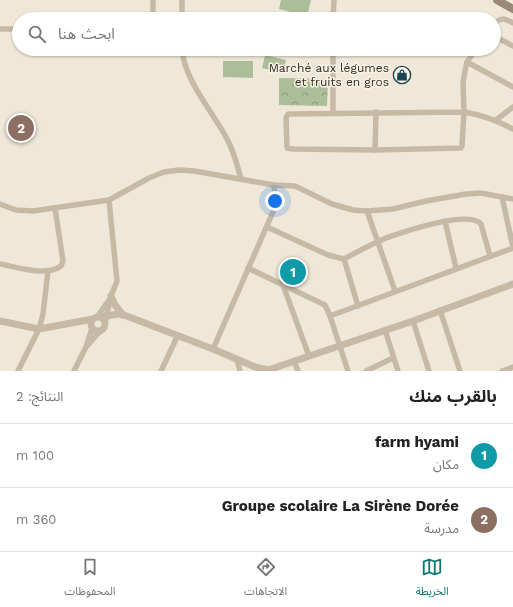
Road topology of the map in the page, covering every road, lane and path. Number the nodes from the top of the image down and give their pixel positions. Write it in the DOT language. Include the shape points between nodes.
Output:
graph roads {
  1 [pos="153,0"];
  2 [pos="182,0"];
  3 [pos="334,0"];
  4 [pos="497,0"];
  5 [pos="513,9"];
  6 [pos="153,12"];
  7 [pos="182,12"];
  8 [pos="334,12"];
  9 [pos="501,18"];
  10 [pos="513,22"];
  11 [pos="0,29"];
  12 [pos="12,29"];
  13 [pos="501,40"];
  14 [pos="513,46"];
  15 [pos="184,56"];
  16 [pos="333,56"];
  17 [pos="471,56"];
  18 [pos="466,62"];
  19 [pos="513,88"];
  20 [pos="513,107"];
  21 [pos="333,112"];
  22 [pos="376,112"];
  23 [pos="464,112"];
  24 [pos="496,120"];
  25 [pos="513,129"];
  26 [pos="375,150"];
  27 [pos="241,179"];
  28 [pos="274,185"];
  29 [pos="502,197"];
  30 [pos="513,199"];
  31 [pos="109,200"];
  32 [pos="0,204"];
  33 [pos="55,208"];
  34 [pos="367,212"];
  35 [pos="445,221"];
  36 [pos="267,226"];
  37 [pos="511,226"];
  38 [pos="378,241"];
  39 [pos="513,248"];
  40 [pos="490,256"];
  41 [pos="344,259"];
  42 [pos="0,264"];
  43 [pos="248,268"];
  44 [pos="456,268"];
  45 [pos="48,271"];
  46 [pos="283,284"];
  47 [pos="512,286"];
  48 [pos="395,291"];
  49 [pos="112,296"];
  50 [pos="358,306"];
  51 [pos="440,310"];
  52 [pos="124,315"];
  53 [pos="330,316"];
  54 [pos="0,321"];
  55 [pos="97,321"];
  56 [pos="413,321"];
  57 [pos="104,327"];
  58 [pos="39,329"];
  59 [pos="385,330"];
  60 [pos="178,335"];
  61 [pos="339,346"];
  62 [pos="86,347"];
  63 [pos="213,349"];
  64 [pos="309,356"];
  65 [pos="394,358"];
  66 [pos="237,359"];
  67 [pos="294,361"];
  68 [pos="513,367"];
  69 [pos="377,369"];
  70 [pos="268,370"];
  71 [pos="18,371"];
  72 [pos="74,371"];
  73 [pos="161,371"];
  74 [pos="240,371"];
  75 [pos="298,371"];
  76 [pos="348,371"];
  77 [pos="366,371"];
  78 [pos="398,371"];
  79 [pos="429,371"];
  80 [pos="460,371"];
  81 [pos="502,371"];
  1 -- 6 [label="street"];
  2 -- 7 [label="street"];
  3 -- 8 [label="street"];
  4 -- 5 [label="main road"];
  9 -- 10 [label="street"];
  11 -- 12 [label="street"];
  13 -- 14 [label="street"];
  15 -- 27 [label="street" via="192,81 228,139"];
  16 -- 21 [label="street"];
  17 -- 18 [label="street"];
  18 -- 19 [label="street"];
  18 -- 23 [label="street" via="463,83"];
  20 -- 24 [label="street"];
  21 -- 22 [label="street"];
  21 -- 26 [label="street" via="288,114 288,148"];
  22 -- 23 [label="street"];
  22 -- 26 [label="street"];
  23 -- 24 [label="street"];
  23 -- 26 [label="street" via="461,148"];
  24 -- 25 [label="street"];
  27 -- 28 [label="street"];
  27 -- 31 [label="street" via="194,171 164,172"];
  28 -- 34 [label="street" via="295,186 341,207"];
  28 -- 36 [label="street" via="275,205"];
  29 -- 30 [label="street"];
  29 -- 34 [label="street" via="466,194"];
  29 -- 37 [label="street"];
  31 -- 33 [label="street"];
  31 -- 49 [label="street" via="117,276"];
  32 -- 33 [label="street" via="24,211"];
  33 -- 45 [label="street" via="62,264 59,268"];
  34 -- 38 [label="street"];
  35 -- 38 [label="street"];
  35 -- 40 [label="street" via="472,219 480,222"];
  35 -- 44 [label="street"];
  36 -- 41 [label="street" via="328,255"];
  36 -- 43 [label="street"];
  37 -- 39 [label="street"];
  38 -- 41 [label="street"];
  38 -- 48 [label="street"];
  39 -- 40 [label="street"];
  40 -- 44 [label="street"];
  41 -- 50 [label="street"];
  42 -- 45 [label="street"];
  43 -- 46 [label="street"];
  43 -- 63 [label="street"];
  44 -- 48 [label="street"];
  45 -- 58 [label="street"];
  46 -- 53 [label="street" via="321,303"];
  46 -- 64 [label="street"];
  47 -- 51 [label="street"];
  48 -- 50 [label="street"];
  49 -- 52 [label="street" via="115,305"];
  49 -- 55 [label="street"];
  49 -- 55 [label="street"];
  50 -- 53 [label="street"];
  51 -- 56 [label="street"];
  51 -- 80 [label="street"];
  52 -- 55 [label="street" via="118,314"];
  52 -- 57 [label="street" via="111,320"];
  52 -- 60 [label="street"];
  53 -- 61 [label="street"];
  54 -- 58 [label="street"];
  55 -- 57 [label="street" via="104,320"];
  55 -- 57 [label="street" via="96,331"];
  55 -- 58 [label="street"];
  55 -- 62 [label="street"];
  56 -- 59 [label="street"];
  56 -- 79 [label="street"];
  57 -- 62 [label="street"];
  58 -- 71 [label="street"];
  59 -- 61 [label="street"];
  59 -- 65 [label="street"];
  60 -- 63 [label="street"];
  60 -- 73 [label="street"];
  61 -- 64 [label="street"];
  61 -- 76 [label="street"];
  62 -- 72 [label="street"];
  63 -- 66 [label="street"];
  64 -- 67 [label="street"];
  65 -- 69 [label="street"];
  65 -- 78 [label="street"];
  66 -- 70 [label="street" via="256,368"];
  66 -- 74 [label="street"];
  67 -- 70 [label="street"];
  67 -- 75 [label="street"];
  68 -- 81 [label="street"];
  69 -- 77 [label="street"];
}
